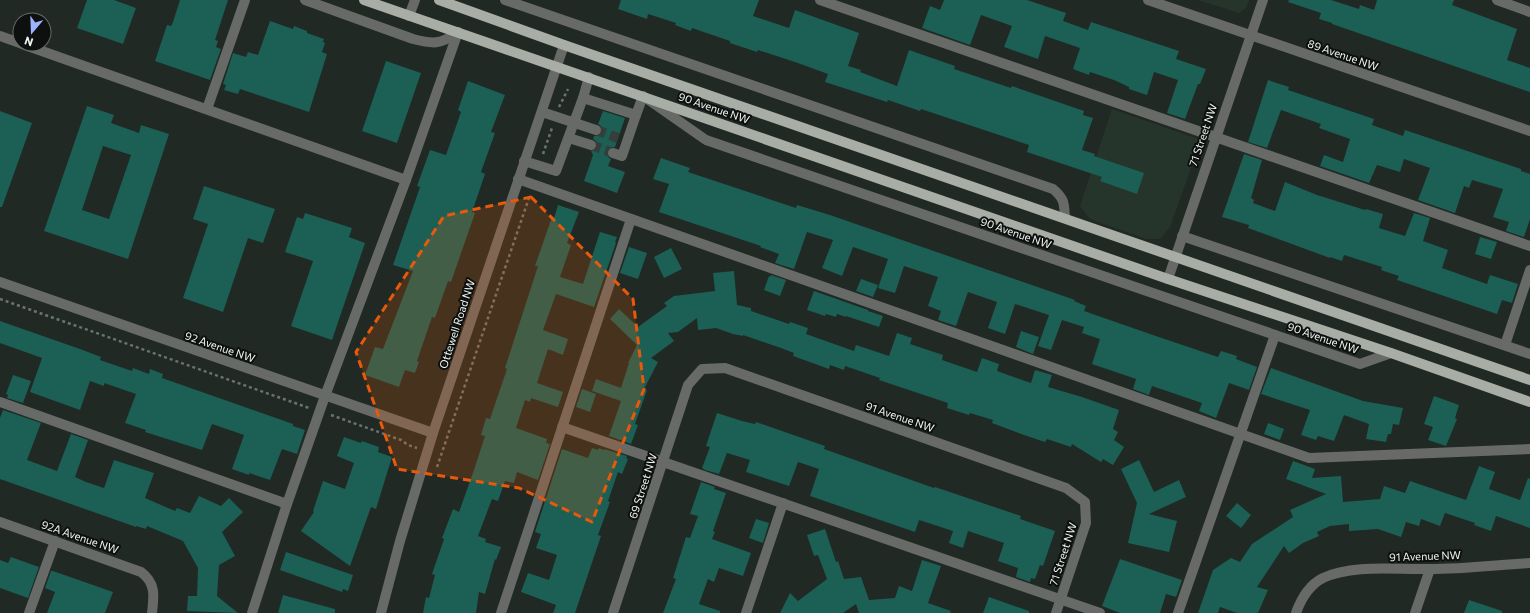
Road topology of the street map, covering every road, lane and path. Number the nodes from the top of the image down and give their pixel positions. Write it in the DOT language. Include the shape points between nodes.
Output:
graph roads {
  1 [pos="245,0"];
  2 [pos="305,0"];
  3 [pos="364,0"];
  4 [pos="415,0"];
  5 [pos="439,0"];
  6 [pos="505,0"];
  7 [pos="820,0"];
  8 [pos="1148,0"];
  9 [pos="1263,0"];
  10 [pos="1497,0"];
  11 [pos="1530,12"];
  12 [pos="409,16"];
  13 [pos="458,32"];
  14 [pos="0,36"];
  15 [pos="1250,36"];
  16 [pos="12,41"];
  17 [pos="564,45"];
  18 [pos="44,52"];
  19 [pos="557,66"];
  20 [pos="589,77"];
  21 [pos="568,89"];
  22 [pos="643,96"];
  23 [pos="583,98"];
  24 [pos="207,109"];
  25 [pos="542,112"];
  26 [pos="636,115"];
  27 [pos="556,117"];
  28 [pos="574,123"];
  29 [pos="596,130"];
  30 [pos="1530,132"];
  31 [pos="1216,136"];
  32 [pos="569,138"];
  33 [pos="591,145"];
  34 [pos="613,153"];
  35 [pos="524,162"];
  36 [pos="539,167"];
  37 [pos="518,179"];
  38 [pos="406,180"];
  39 [pos="533,184"];
  40 [pos="1065,218"];
  41 [pos="631,219"];
  42 [pos="1182,236"];
  43 [pos="1530,246"];
  44 [pos="1175,256"];
  45 [pos="1530,270"];
  46 [pos="1168,279"];
  47 [pos="0,282"];
  48 [pos="0,299"];
  49 [pos="1275,335"];
  50 [pos="1505,345"];
  51 [pos="1391,353"];
  52 [pos="1530,354"];
  53 [pos="702,369"];
  54 [pos="1530,380"];
  55 [pos="325,396"];
  56 [pos="0,402"];
  57 [pos="1530,402"];
  58 [pos="320,412"];
  59 [pos="562,427"];
  60 [pos="433,433"];
  61 [pos="1240,433"];
  62 [pos="408,445"];
  63 [pos="1530,449"];
  64 [pos="663,462"];
  65 [pos="436,470"];
  66 [pos="1085,502"];
  67 [pos="783,503"];
  68 [pos="287,504"];
  69 [pos="0,522"];
  70 [pos="56,541"];
  71 [pos="1530,563"];
  72 [pos="1430,569"];
  73 [pos="1061,600"];
  74 [pos="29,613"];
  75 [pos="152,613"];
  76 [pos="252,613"];
  77 [pos="381,613"];
  78 [pos="501,613"];
  79 [pos="613,613"];
  80 [pos="746,613"];
  81 [pos="1056,613"];
  82 [pos="1100,613"];
  83 [pos="1178,613"];
  84 [pos="1296,613"];
  85 [pos="1415,613"];
  1 -- 24 [label="street"];
  2 -- 13 [label="street" via="430,44 448,40"];
  3 -- 12 [label="main road, 90 Avenue NW"];
  4 -- 12 [label="street"];
  5 -- 17 [label="main road, 90 Avenue NW"];
  6 -- 40 [label="street" via="1053,189 1062,197"];
  7 -- 31 [label="street"];
  8 -- 15 [label="street, 89 Avenue NW"];
  9 -- 15 [label="street, 71 Street NW"];
  10 -- 11 [label="street"];
  12 -- 13 [label="main road, 90 Avenue NW"];
  13 -- 19 [label="main road, 90 Avenue NW"];
  13 -- 38 [label="street"];
  14 -- 16 [label="street"];
  15 -- 30 [label="street, 89 Avenue NW"];
  15 -- 31 [label="street, 71 Street NW"];
  17 -- 19 [label="street, Ottewell Road NW"];
  17 -- 40 [label="main road, 90 Avenue NW"];
  18 -- 24 [label="street"];
  19 -- 20 [label="main road, 90 Avenue NW"];
  19 -- 25 [label="street, Ottewell Road NW"];
  20 -- 22 [label="main road, 90 Avenue NW"];
  20 -- 23 [label="street"];
  21 -- 27 [label="path"];
  22 -- 26 [label="street"];
  22 -- 46 [label="main road, 90 Avenue NW"];
  22 -- 49 [label="street, 90 Avenue NW" via="706,140"];
  23 -- 26 [label="street"];
  23 -- 28 [label="street"];
  24 -- 38 [label="street"];
  25 -- 27 [label="street"];
  25 -- 35 [label="street, Ottewell Road NW"];
  26 -- 34 [label="street" via="623,139 622,156"];
  27 -- 28 [label="street"];
  27 -- 36 [label="path"];
  28 -- 29 [label="street"];
  28 -- 32 [label="street"];
  31 -- 42 [label="street, 71 Street NW"];
  31 -- 43 [label="street"];
  32 -- 33 [label="street"];
  32 -- 36 [label="street" via="556,171"];
  35 -- 36 [label="street"];
  35 -- 37 [label="street, Ottewell Road NW"];
  37 -- 39 [label="street"];
  37 -- 60 [label="street, Ottewell Road NW"];
  38 -- 55 [label="street"];
  39 -- 41 [label="street"];
  39 -- 65 [label="path"];
  40 -- 44 [label="main road, 90 Avenue NW"];
  41 -- 59 [label="street"];
  41 -- 61 [label="street"];
  42 -- 44 [label="street, 71 Street NW"];
  42 -- 50 [label="street"];
  44 -- 46 [label="street, 71 Street NW"];
  44 -- 54 [label="main road, 90 Avenue NW"];
  45 -- 50 [label="street"];
  46 -- 51 [label="main road, 90 Avenue NW"];
  47 -- 55 [label="street, 92 Avenue NW"];
  48 -- 58 [label="path"];
  49 -- 51 [label="street, 90 Avenue NW" via="1360,364"];
  49 -- 61 [label="street"];
  50 -- 52 [label="street"];
  51 -- 57 [label="main road, 90 Avenue NW"];
  53 -- 64 [label="street, 69 Street NW" via="688,385"];
  53 -- 66 [label="street, 91 Avenue NW" via="725,368 1066,488"];
  55 -- 58 [label="street"];
  55 -- 60 [label="street, 92 Avenue NW"];
  56 -- 68 [label="street"];
  58 -- 62 [label="path" via="401,440"];
  58 -- 68 [label="street"];
  59 -- 64 [label="street"];
  59 -- 78 [label="street"];
  60 -- 77 [label="street, Ottewell Road NW"];
  61 -- 63 [label="street" via="1309,458"];
  61 -- 83 [label="street"];
  64 -- 67 [label="street"];
  64 -- 79 [label="street, 69 Street NW"];
  66 -- 73 [label="street, 71 Street NW" via="1086,523"];
  67 -- 73 [label="street"];
  67 -- 80 [label="street"];
  68 -- 76 [label="street"];
  69 -- 70 [label="street, 92A Avenue NW"];
  70 -- 74 [label="street"];
  70 -- 75 [label="street, 92A Avenue NW" via="141,572 150,579 153,590"];
  71 -- 72 [label="street, 91 Avenue NW"];
  72 -- 84 [label="street, 91 Avenue NW" via="1347,570 1322,578 1309,587"];
  72 -- 85 [label="street"];
  73 -- 81 [label="street, 71 Street NW"];
  73 -- 82 [label="street"];
}
